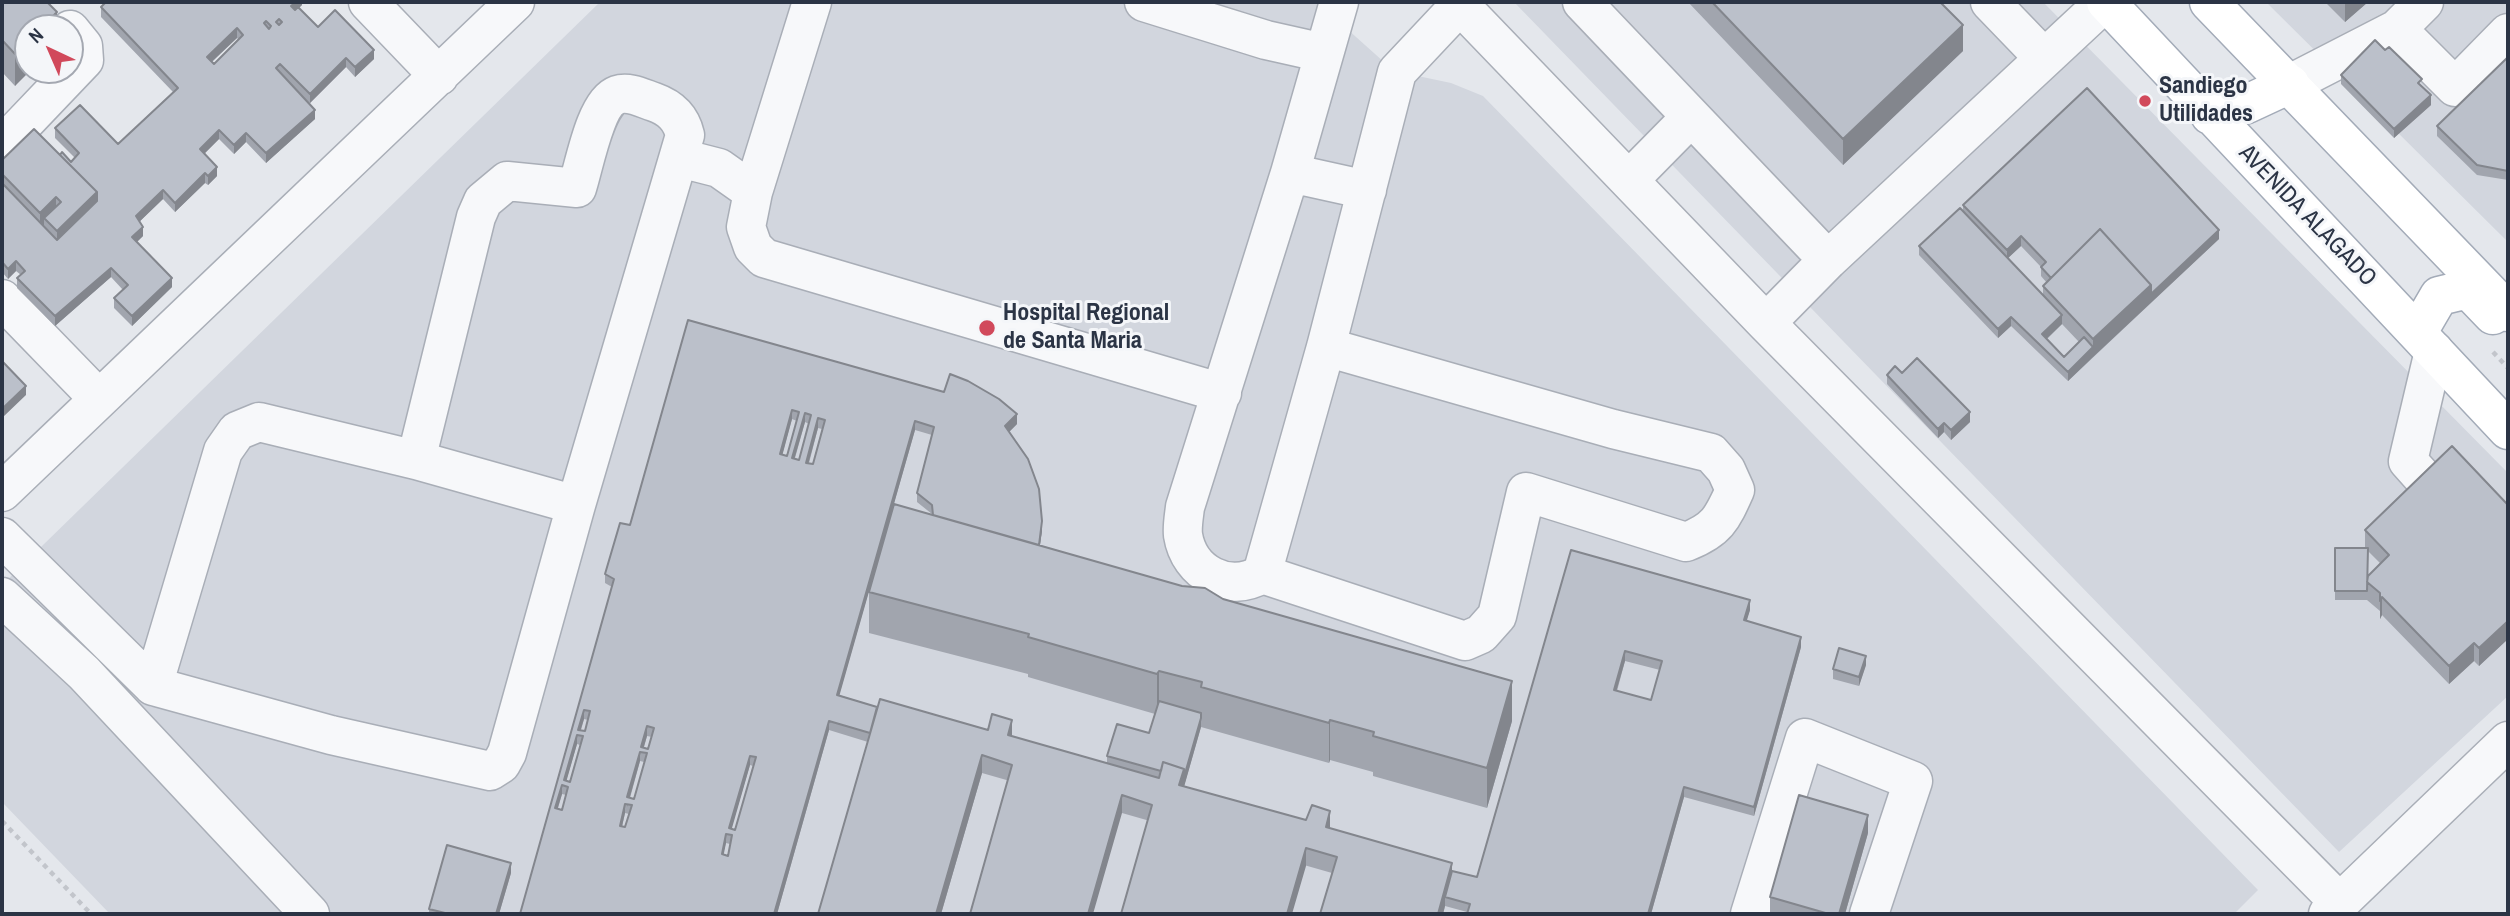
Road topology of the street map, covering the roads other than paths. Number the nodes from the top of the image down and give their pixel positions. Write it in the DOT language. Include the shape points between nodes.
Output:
graph roads {
  1 [pos="368,2"];
  2 [pos="515,2"];
  3 [pos="812,2"];
  4 [pos="1144,2"];
  5 [pos="1339,2"];
  6 [pos="1581,2"];
  7 [pos="1990,2"];
  8 [pos="2106,2"];
  9 [pos="2209,2"];
  10 [pos="2424,2"];
  11 [pos="1459,3"];
  12 [pos="2397,29"];
  13 [pos="2508,33"];
  14 [pos="1324,53"];
  15 [pos="2044,58"];
  16 [pos="439,76"];
  17 [pos="61,84"];
  18 [pos="2290,84"];
  19 [pos="2210,115"];
  20 [pos="1691,117"];
  21 [pos="2,146"];
  22 [pos="680,158"];
  23 [pos="1290,173"];
  24 [pos="1629,180"];
  25 [pos="1367,190"];
  26 [pos="753,192"];
  27 [pos="1828,260"];
  28 [pos="2,299"];
  29 [pos="2508,312"];
  30 [pos="1766,323"];
  31 [pos="2508,332"];
  32 [pos="2426,342"];
  33 [pos="1326,347"];
  34 [pos="1222,394"];
  35 [pos="99,399"];
  36 [pos="2508,430"];
  37 [pos="416,460"];
  38 [pos="2,492"];
  39 [pos="576,505"];
  40 [pos="2,537"];
  41 [pos="2508,573"];
  42 [pos="1262,574"];
  43 [pos="2,597"];
  44 [pos="153,686"];
  45 [pos="2508,741"];
  46 [pos="2334,909"];
  47 [pos="310,914"];
  48 [pos="1750,914"];
  49 [pos="1868,914"];
  1 -- 16 [label="street"];
  2 -- 16 [label="street"];
  3 -- 26 [label="street"];
  4 -- 14 [label="street"];
  5 -- 14 [label="street"];
  6 -- 20 [label="street"];
  7 -- 15 [label="street"];
  8 -- 15 [label="street"];
  8 -- 19 [label="main road, AVENIDA ALAGADO"];
  9 -- 18 [label="main road"];
  10 -- 12 [label="street"];
  11 -- 24 [label="street"];
  11 -- 25 [label="street" via="1397,72"];
  12 -- 13 [label="street" via="2455,86"];
  12 -- 18 [label="street"];
  14 -- 23 [label="street"];
  15 -- 27 [label="street"];
  16 -- 35 [label="street"];
  17 -- 21 [label="street"];
  18 -- 19 [label="main road"];
  18 -- 29 [label="main road"];
  19 -- 32 [label="main road, AVENIDA ALAGADO"];
  20 -- 24 [label="street"];
  20 -- 27 [label="street"];
  22 -- 26 [label="street" via="719,168"];
  22 -- 37 [label="street" via="683,125 670,110 630,94 615,95 597,118 578,188 508,181 483,201"];
  22 -- 39 [label="street"];
  23 -- 25 [label="street"];
  23 -- 34 [label="street"];
  24 -- 30 [label="street"];
  25 -- 33 [label="street"];
  26 -- 34 [label="street" via="746,228 753,247 764,258"];
  27 -- 30 [label="street"];
  28 -- 35 [label="street"];
  30 -- 46 [label="street"];
  31 -- 32 [label="main road" via="2468,289 2439,296"];
  32 -- 36 [label="main road, AVENIDA ALAGADO"];
  32 -- 41 [label="street" via="2407,461"];
  33 -- 42 [label="street"];
  33 -- 42 [label="street" via="1710,453 1726,470 1735,490 1721,522 1686,542 1526,492 1497,616 1481,634 1465,641"];
  34 -- 42 [label="street" via="1185,507 1183,533 1198,567 1216,579 1248,582"];
  35 -- 38 [label="street"];
  37 -- 39 [label="street"];
  37 -- 44 [label="street" via="259,422 237,431 223,450"];
  39 -- 44 [label="street" via="507,753 490,771 331,735"];
  40 -- 44 [label="street"];
  43 -- 47 [label="street" via="84,673"];
  45 -- 46 [label="street"];
  48 -- 49 [label="street" via="1805,738 1913,781"];
}
